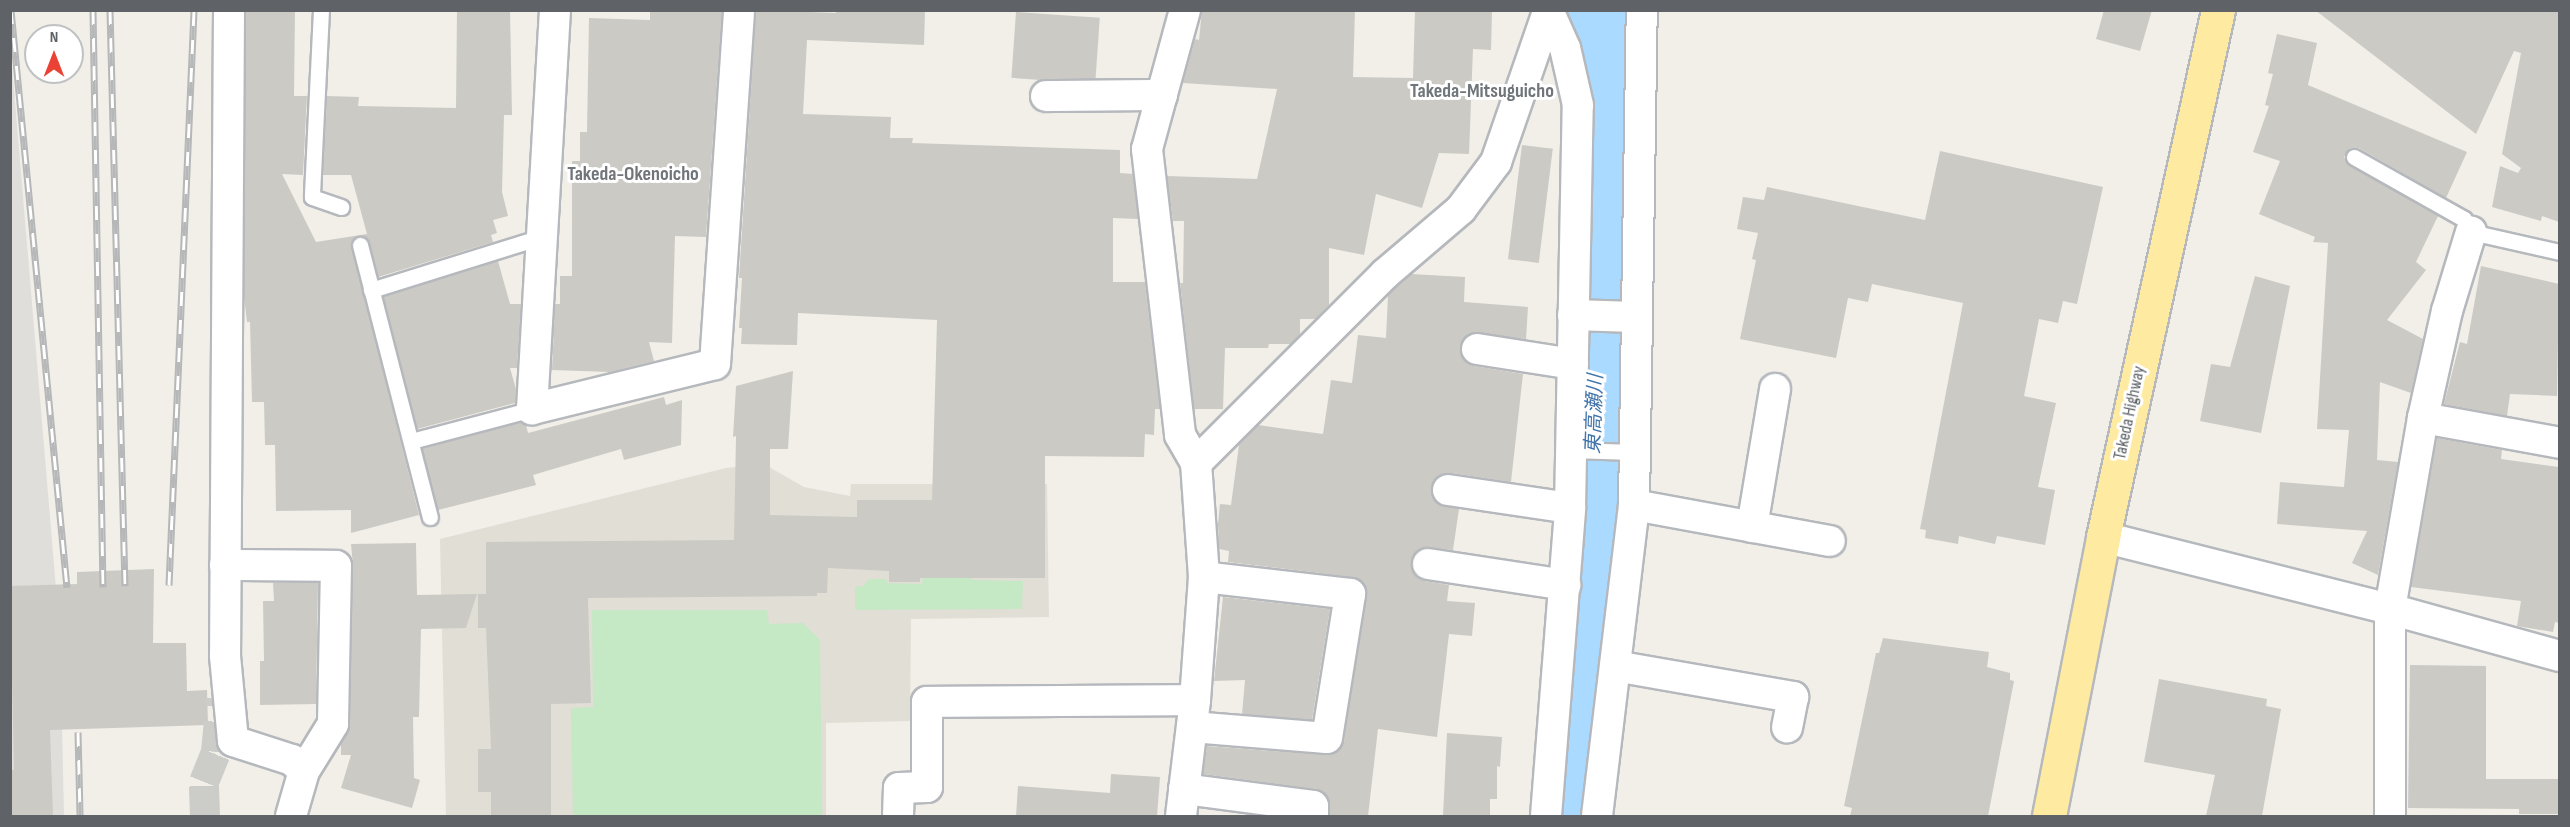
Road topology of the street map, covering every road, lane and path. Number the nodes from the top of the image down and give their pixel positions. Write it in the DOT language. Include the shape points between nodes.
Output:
graph roads {
  1 [pos="229,10"];
  2 [pos="321,10"];
  3 [pos="555,10"];
  4 [pos="739,10"];
  5 [pos="1185,10"];
  6 [pos="1642,10"];
  7 [pos="2218,10"];
  8 [pos="1548,11"];
  9 [pos="1162,95"];
  10 [pos="1046,96"];
  11 [pos="2354,157"];
  12 [pos="342,207"];
  13 [pos="2471,232"];
  14 [pos="544,236"];
  15 [pos="360,245"];
  16 [pos="2559,252"];
  17 [pos="371,290"];
  18 [pos="1573,315"];
  19 [pos="1635,316"];
  20 [pos="1477,349"];
  21 [pos="1573,364"];
  22 [pos="1775,389"];
  23 [pos="532,409"];
  24 [pos="2423,418"];
  25 [pos="411,441"];
  26 [pos="2559,444"];
  27 [pos="1570,450"];
  28 [pos="1635,452"];
  29 [pos="1196,463"];
  30 [pos="1448,490"];
  31 [pos="1634,504"];
  32 [pos="1570,508"];
  33 [pos="430,517"];
  34 [pos="1752,526"];
  35 [pos="2103,537"];
  36 [pos="1830,541"];
  37 [pos="1428,564"];
  38 [pos="225,565"];
  39 [pos="1204,577"];
  40 [pos="1565,585"];
  41 [pos="2390,609"];
  42 [pos="2559,656"];
  43 [pos="1615,666"];
  44 [pos="1193,714"];
  45 [pos="1787,727"];
  46 [pos="304,771"];
  47 [pos="1183,803"];
  48 [pos="291,816"];
  49 [pos="898,816"];
  50 [pos="1313,816"];
  51 [pos="1546,816"];
  52 [pos="1596,816"];
  53 [pos="2049,816"];
  54 [pos="2390,816"];
  1 -- 38 [label="street"];
  2 -- 12 [label="lane" via="312,196"];
  3 -- 14 [label="street"];
  4 -- 23 [label="street" via="715,364"];
  5 -- 9 [label="street"];
  6 -- 19 [label="street"];
  7 -- 35 [label="highway, Takeda Highway"];
  8 -- 18 [label="street" via="1565,48 1578,105"];
  8 -- 29 [label="street" via="1496,162 1461,209 1385,274"];
  9 -- 10 [label="street"];
  9 -- 29 [label="street" via="1147,149 1180,435"];
  11 -- 13 [label="lane" via="2464,219"];
  13 -- 16 [label="lane"];
  13 -- 24 [label="street"];
  14 -- 17 [label="lane"];
  14 -- 23 [label="street"];
  15 -- 17 [label="lane"];
  17 -- 25 [label="lane"];
  18 -- 19 [label="street"];
  18 -- 21 [label="street"];
  19 -- 28 [label="street"];
  20 -- 21 [label="street"];
  21 -- 27 [label="street"];
  22 -- 34 [label="street"];
  23 -- 25 [label="lane"];
  24 -- 26 [label="street"];
  24 -- 41 [label="street"];
  25 -- 33 [label="lane"];
  27 -- 28 [label="lane"];
  27 -- 32 [label="street"];
  28 -- 31 [label="street"];
  29 -- 39 [label="street"];
  30 -- 32 [label="street"];
  31 -- 34 [label="street"];
  31 -- 43 [label="street"];
  32 -- 40 [label="street"];
  34 -- 36 [label="street"];
  35 -- 41 [label="street"];
  35 -- 53 [label="highway, Takeda Highway"];
  37 -- 40 [label="street"];
  38 -- 46 [label="street" via="225,656 233,741 292,760"];
  38 -- 46 [label="street" via="336,566 333,724"];
  39 -- 44 [label="street"];
  39 -- 44 [label="street" via="1350,594 1328,738"];
  40 -- 51 [label="street"];
  41 -- 42 [label="street"];
  41 -- 54 [label="street"];
  43 -- 45 [label="street" via="1793,697"];
  43 -- 52 [label="street"];
  44 -- 47 [label="street"];
  44 -- 49 [label="street" via="927,702 927,787 900,788"];
  46 -- 48 [label="street"];
  47 -- 50 [label="street" via="1313,806"];
}
